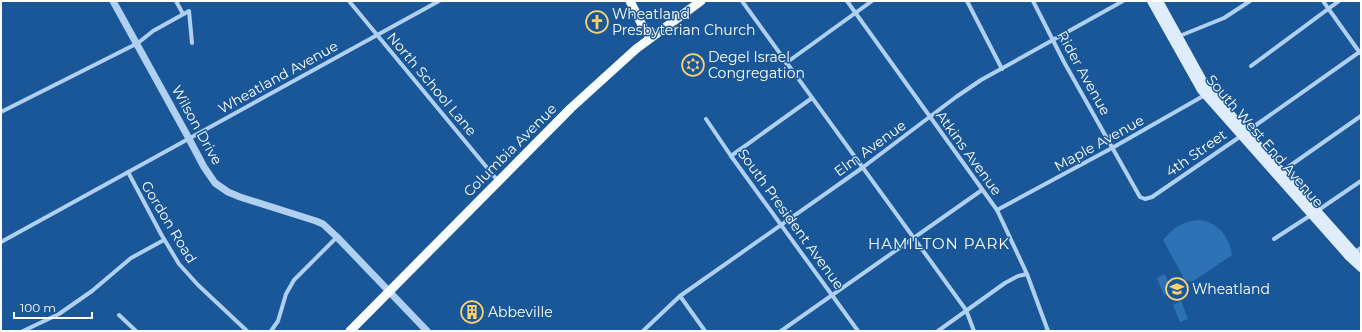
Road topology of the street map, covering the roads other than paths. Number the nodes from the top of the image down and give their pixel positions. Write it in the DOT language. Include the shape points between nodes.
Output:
graph roads {
  1 [pos="113,1"];
  2 [pos="176,1"];
  3 [pos="349,1"];
  4 [pos="439,1"];
  5 [pos="630,1"];
  6 [pos="701,1"];
  7 [pos="742,1"];
  8 [pos="847,1"];
  9 [pos="872,1"];
  10 [pos="967,1"];
  11 [pos="1033,1"];
  12 [pos="1122,1"];
  13 [pos="1151,1"];
  14 [pos="1159,1"];
  15 [pos="1250,1"];
  16 [pos="1323,1"];
  17 [pos="1339,1"];
  18 [pos="1328,9"];
  19 [pos="183,14"];
  20 [pos="856,14"];
  21 [pos="377,35"];
  22 [pos="651,37"];
  23 [pos="1175,38"];
  24 [pos="1053,41"];
  25 [pos="138,43"];
  26 [pos="192,43"];
  27 [pos="1361,52"];
  28 [pos="786,63"];
  29 [pos="1251,66"];
  30 [pos="1002,69"];
  31 [pos="1208,94"];
  32 [pos="812,98"];
  33 [pos="1,112"];
  34 [pos="1361,116"];
  35 [pos="930,118"];
  36 [pos="706,119"];
  37 [pos="1244,133"];
  38 [pos="189,138"];
  39 [pos="1112,148"];
  40 [pos="731,156"];
  41 [pos="862,168"];
  42 [pos="128,172"];
  43 [pos="1279,173"];
  44 [pos="498,181"];
  45 [pos="1361,181"];
  46 [pos="982,190"];
  47 [pos="1140,197"];
  48 [pos="997,210"];
  49 [pos="1314,212"];
  50 [pos="781,226"];
  51 [pos="337,237"];
  52 [pos="913,238"];
  53 [pos="1274,239"];
  54 [pos="164,240"];
  55 [pos="1,242"];
  56 [pos="1355,252"];
  57 [pos="1361,260"];
  58 [pos="1361,268"];
  59 [pos="1027,274"];
  60 [pos="389,291"];
  61 [pos="832,295"];
  62 [pos="680,296"];
  63 [pos="966,310"];
  64 [pos="119,315"];
  65 [pos="23,331"];
  66 [pos="136,331"];
  67 [pos="247,331"];
  68 [pos="271,331"];
  69 [pos="350,331"];
  70 [pos="427,331"];
  71 [pos="643,331"];
  72 [pos="705,331"];
  73 [pos="781,331"];
  74 [pos="858,331"];
  75 [pos="938,331"];
  76 [pos="974,331"];
  77 [pos="1048,331"];
  1 -- 25 [label="street, Wilson Drive"];
  2 -- 19 [label="street"];
  3 -- 21 [label="street, North School Lane"];
  4 -- 21 [label="street, Wheatland Avenue"];
  5 -- 22 [label="main road" via="645,31"];
  6 -- 22 [label="main road, Columbia Avenue"];
  7 -- 28 [label="street"];
  8 -- 20 [label="street, Atkins Avenue"];
  9 -- 20 [label="street"];
  10 -- 30 [label="street"];
  11 -- 24 [label="street, Rider Avenue"];
  12 -- 24 [label="street, Elm Avenue"];
  13 -- 23 [label="main road, South West End Avenue"];
  14 -- 23 [label="main road, South West End Avenue"];
  15 -- 23 [label="street" via="1224,18"];
  16 -- 18 [label="street"];
  17 -- 18 [label="street"];
  18 -- 27 [label="street"];
  18 -- 29 [label="street"];
  19 -- 25 [label="street"];
  19 -- 26 [label="street" via="189,11"];
  20 -- 28 [label="street"];
  20 -- 35 [label="street, Atkins Avenue"];
  21 -- 38 [label="street, Wheatland Avenue"];
  21 -- 44 [label="street, North School Lane"];
  22 -- 44 [label="main road, Columbia Avenue" via="600,81"];
  23 -- 31 [label="main road, South West End Avenue" via="1196,83"];
  24 -- 30 [label="street, Elm Avenue"];
  24 -- 39 [label="street, Rider Avenue"];
  25 -- 33 [label="street"];
  25 -- 38 [label="street, Wilson Drive"];
  27 -- 37 [label="street, 4th Street"];
  28 -- 32 [label="street"];
  30 -- 35 [label="street, Elm Avenue" via="956,97"];
  31 -- 37 [label="main road, South West End Avenue"];
  31 -- 39 [label="street, Maple Avenue"];
  32 -- 40 [label="street"];
  32 -- 41 [label="street"];
  34 -- 43 [label="street"];
  35 -- 41 [label="street, Elm Avenue"];
  35 -- 46 [label="street, Atkins Avenue"];
  36 -- 40 [label="street, South President Avenue"];
  37 -- 43 [label="main road, South West End Avenue"];
  37 -- 47 [label="street, 4th Street" via="1152,197"];
  38 -- 42 [label="street, Wheatland Avenue"];
  38 -- 51 [label="street, Wilson Drive" via="210,177 220,187 240,197 316,221"];
  39 -- 47 [label="street, Rider Avenue"];
  39 -- 48 [label="street, Maple Avenue"];
  40 -- 50 [label="street, South President Avenue"];
  41 -- 50 [label="street, Elm Avenue"];
  41 -- 52 [label="street"];
  42 -- 54 [label="street, Gordon Road"];
  42 -- 55 [label="street, Wheatland Avenue"];
  43 -- 49 [label="main road, South West End Avenue"];
  44 -- 60 [label="main road, Columbia Avenue"];
  45 -- 49 [label="street"];
  46 -- 48 [label="street, Atkins Avenue"];
  46 -- 52 [label="street"];
  48 -- 59 [label="street, Atkins Avenue"];
  49 -- 53 [label="street"];
  49 -- 56 [label="main road, South West End Avenue"];
  50 -- 61 [label="street, South President Avenue"];
  50 -- 62 [label="street, Elm Avenue"];
  51 -- 60 [label="street, Wilson Drive"];
  51 -- 68 [label="street" via="294,280 286,294 278,321"];
  52 -- 61 [label="street"];
  52 -- 63 [label="street"];
  54 -- 65 [label="street" via="131,258 92,291 59,314"];
  54 -- 67 [label="street, Gordon Road" via="184,270"];
  56 -- 57 [label="main road, South West End Avenue"];
  56 -- 58 [label="main road, South West End Avenue"];
  59 -- 63 [label="street" via="1011,280"];
  59 -- 77 [label="street, Atkins Avenue"];
  60 -- 69 [label="main road, Columbia Avenue"];
  60 -- 70 [label="street, Wilson Drive"];
  61 -- 73 [label="street"];
  61 -- 74 [label="street, South President Avenue"];
  62 -- 71 [label="street, Elm Avenue"];
  62 -- 72 [label="street"];
  63 -- 75 [label="street"];
  63 -- 76 [label="street"];
  64 -- 66 [label="street"];
}
